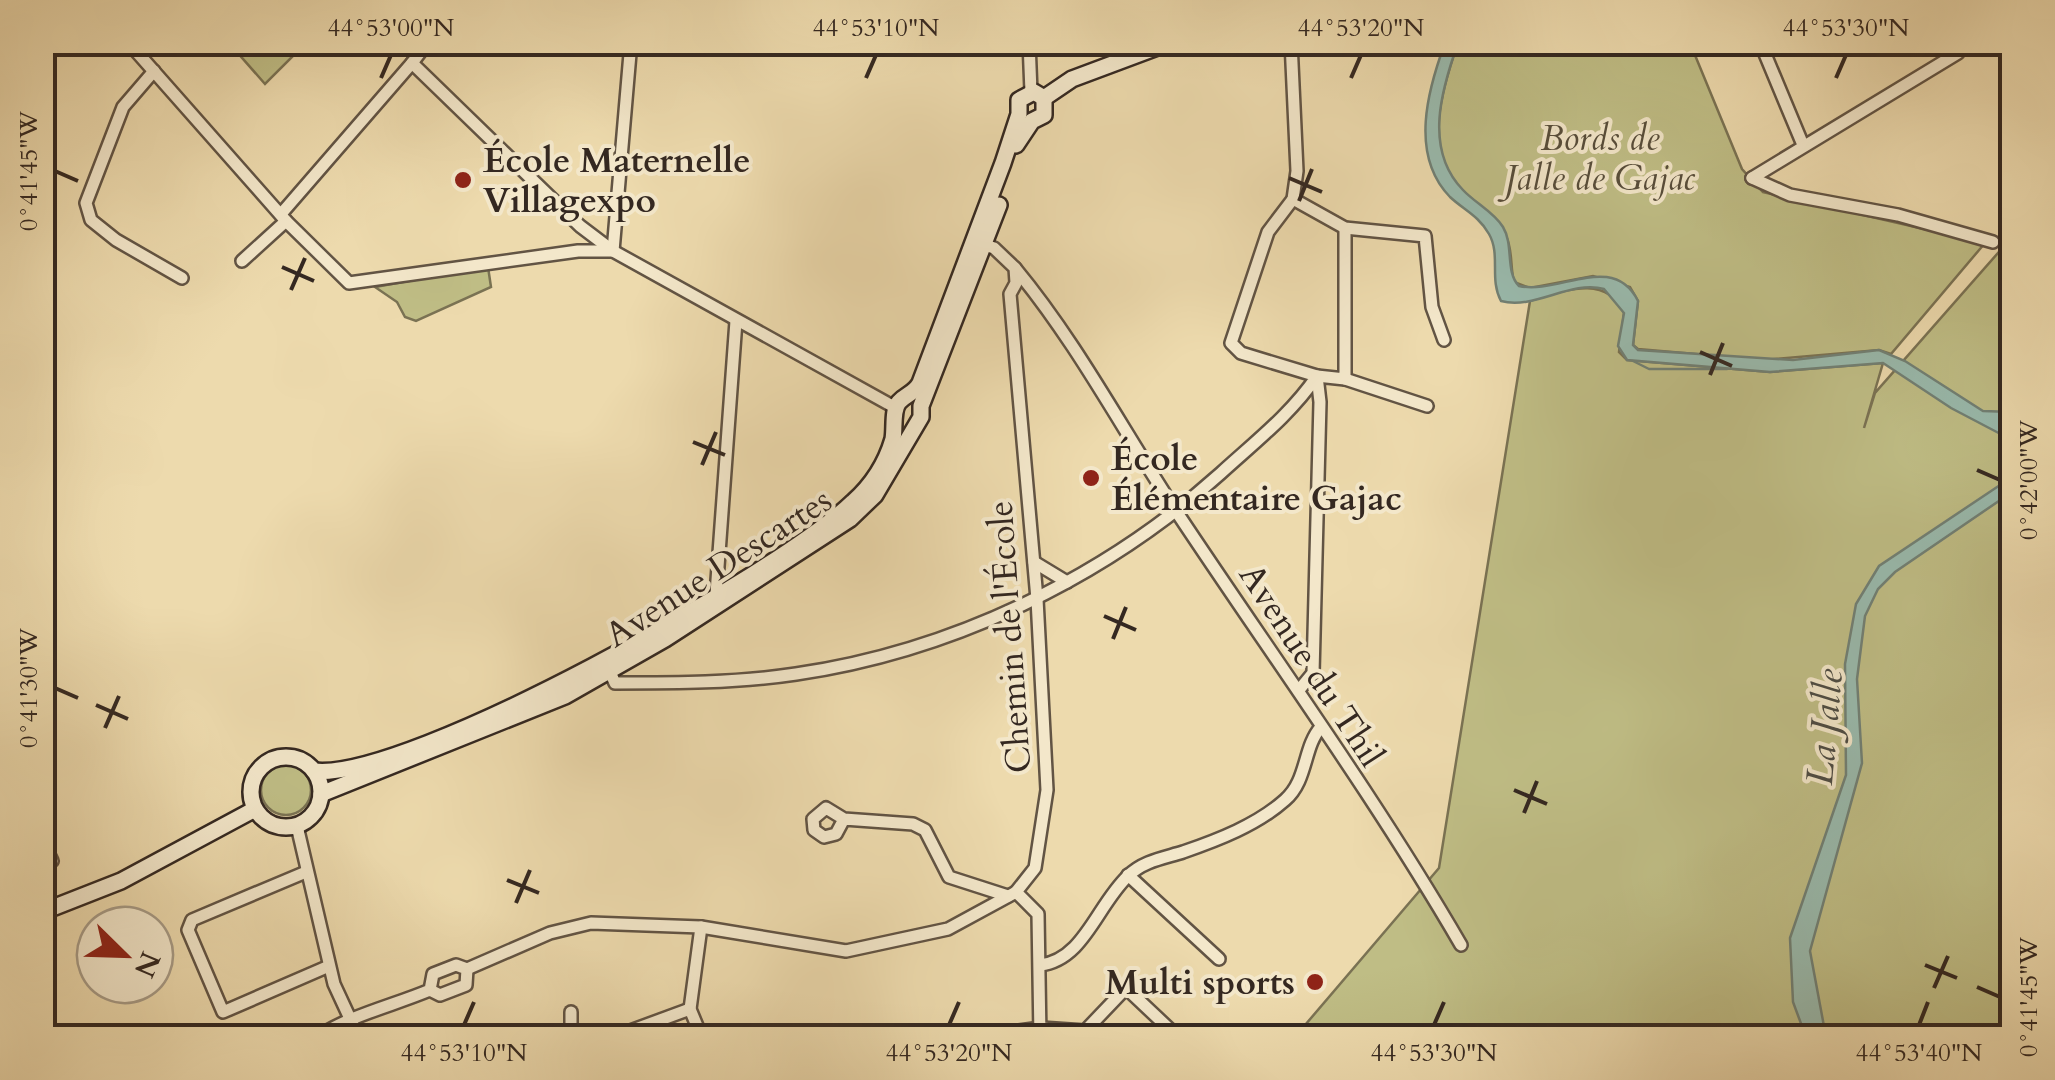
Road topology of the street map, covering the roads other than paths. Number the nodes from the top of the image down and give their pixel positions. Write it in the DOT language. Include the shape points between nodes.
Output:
graph roads {
  1 [pos="45,42"];
  2 [pos="128,42"];
  3 [pos="428,42"];
  4 [pos="631,42"];
  5 [pos="1030,42"];
  6 [pos="1171,42"];
  7 [pos="1291,42"];
  8 [pos="1964,42"];
  9 [pos="1764,44"];
  10 [pos="42,58"];
  11 [pos="412,64"];
  12 [pos="154,71"];
  13 [pos="1038,95"];
  14 [pos="1026,118"];
  15 [pos="1803,145"];
  16 [pos="1292,200"];
  17 [pos="284,218"];
  18 [pos="1345,228"];
  19 [pos="1994,242"];
  20 [pos="980,243"];
  21 [pos="614,250"];
  22 [pos="242,261"];
  23 [pos="1015,268"];
  24 [pos="182,278"];
  25 [pos="736,321"];
  26 [pos="1444,340"];
  27 [pos="1317,376"];
  28 [pos="1346,379"];
  29 [pos="916,402"];
  30 [pos="1428,406"];
  31 [pos="896,413"];
  32 [pos="914,424"];
  33 [pos="1177,512"];
  34 [pos="1034,562"];
  35 [pos="1067,582"];
  36 [pos="716,594"];
  37 [pos="1037,599"];
  38 [pos="610,672"];
  39 [pos="1300,690"];
  40 [pos="1320,726"];
  41 [pos="314,770"];
  42 [pos="321,794"];
  43 [pos="255,809"];
  44 [pos="844,818"];
  45 [pos="297,826"];
  46 [pos="42,840"];
  47 [pos="42,866"];
  48 [pos="306,872"];
  49 [pos="1128,875"];
  50 [pos="1012,894"];
  51 [pos="42,912"];
  52 [pos="702,927"];
  53 [pos="1461,946"];
  54 [pos="1220,960"];
  55 [pos="1040,965"];
  56 [pos="329,966"];
  57 [pos="467,969"];
  58 [pos="430,990"];
  59 [pos="690,1009"];
  60 [pos="571,1012"];
  61 [pos="350,1018"];
  62 [pos="1040,1033"];
  63 [pos="316,1038"];
  64 [pos="358,1038"];
  65 [pos="571,1038"];
  66 [pos="611,1038"];
  67 [pos="702,1038"];
  68 [pos="966,1038"];
  69 [pos="1179,1038"];
  1 -- 10 [label="main road"];
  2 -- 12 [label="street"];
  3 -- 11 [label="street"];
  4 -- 21 [label="street"];
  5 -- 13 [label="street"];
  6 -- 13 [label="main road"];
  7 -- 16 [label="street" via="1298,171"];
  8 -- 15 [label="street" via="1938,66"];
  9 -- 15 [label="street"];
  11 -- 17 [label="street"];
  11 -- 21 [label="street" via="580,226"];
  12 -- 17 [label="street"];
  12 -- 24 [label="street" via="123,108 86,202 91,220"];
  13 -- 14 [label="main road" via="1019,100"];
  13 -- 14 [label="main road" via="1044,115"];
  14 -- 20 [label="main road, Avenue Descartes"];
  15 -- 19 [label="street" via="1752,178 1790,195"];
  16 -- 18 [label="street"];
  16 -- 27 [label="street" via="1268,232 1231,344"];
  17 -- 21 [label="street" via="349,284"];
  17 -- 22 [label="street"];
  18 -- 26 [label="street" via="1425,236 1432,307"];
  18 -- 28 [label="street"];
  20 -- 23 [label="street"];
  20 -- 29 [label="main road, Avenue Descartes"];
  21 -- 25 [label="street"];
  23 -- 33 [label="street, Avenue du Thil" via="1085,361"];
  23 -- 34 [label="street, Chemin de l'École" via="1010,294"];
  25 -- 31 [label="street"];
  25 -- 36 [label="street"];
  27 -- 28 [label="street"];
  27 -- 33 [label="street" via="1298,404"];
  27 -- 39 [label="street" via="1312,673"];
  28 -- 30 [label="street"];
  29 -- 31 [label="main road" via="900,400"];
  29 -- 32 [label="main road, Avenue Descartes" via="921,417"];
  31 -- 32 [label="main road"];
  31 -- 36 [label="main road, Avenue Descartes" via="888,455 852,504"];
  32 -- 38 [label="main road, Avenue Descartes" via="875,495 850,520"];
  33 -- 35 [label="street"];
  33 -- 39 [label="street, Avenue du Thil"];
  34 -- 35 [label="street"];
  34 -- 37 [label="street, Chemin de l'École"];
  35 -- 37 [label="street"];
  36 -- 41 [label="main road, Avenue Descartes" via="586,671 506,709 407,751 332,772"];
  37 -- 38 [label="street" via="930,642 795,674 614,683"];
  37 -- 50 [label="street, Chemin de l'École" via="1047,790 1039,856"];
  38 -- 42 [label="main road, Avenue Descartes" via="478,734"];
  39 -- 40 [label="street, Avenue du Thil"];
  40 -- 49 [label="street" via="1288,798 1244,827"];
  40 -- 53 [label="street, Avenue du Thil"];
  41 -- 42 [label="main road"];
  41 -- 43 [label="main road, Avenue Descartes" via="286,757 265,764 252,786"];
  42 -- 45 [label="main road" via="315,813"];
  43 -- 45 [label="main road" via="268,823"];
  43 -- 51 [label="main road" via="121,882"];
  44 -- 50 [label="street" via="913,824 925,830 949,877"];
  45 -- 48 [label="street"];
  46 -- 47 [label="street" via="52,861"];
  48 -- 56 [label="street"];
  48 -- 56 [label="street" via="192,920 188,930 223,1012"];
  49 -- 54 [label="street"];
  49 -- 55 [label="street" via="1074,950 1060,962"];
  50 -- 52 [label="street" via="948,929 846,950"];
  50 -- 55 [label="street" via="1038,914"];
  52 -- 57 [label="street" via="579,925"];
  52 -- 59 [label="street"];
  55 -- 62 [label="street"];
  56 -- 61 [label="street"];
  57 -- 58 [label="street" via="456,964 433,974"];
  57 -- 58 [label="street" via="466,985 440,995"];
  58 -- 61 [label="street"];
  59 -- 66 [label="street"];
  59 -- 67 [label="street"];
  60 -- 65 [label="street"];
  61 -- 63 [label="street"];
  61 -- 64 [label="street"];
  62 -- 68 [label="street"];
  62 -- 69 [label="street" via="1086,1031 1126,988"];
}
